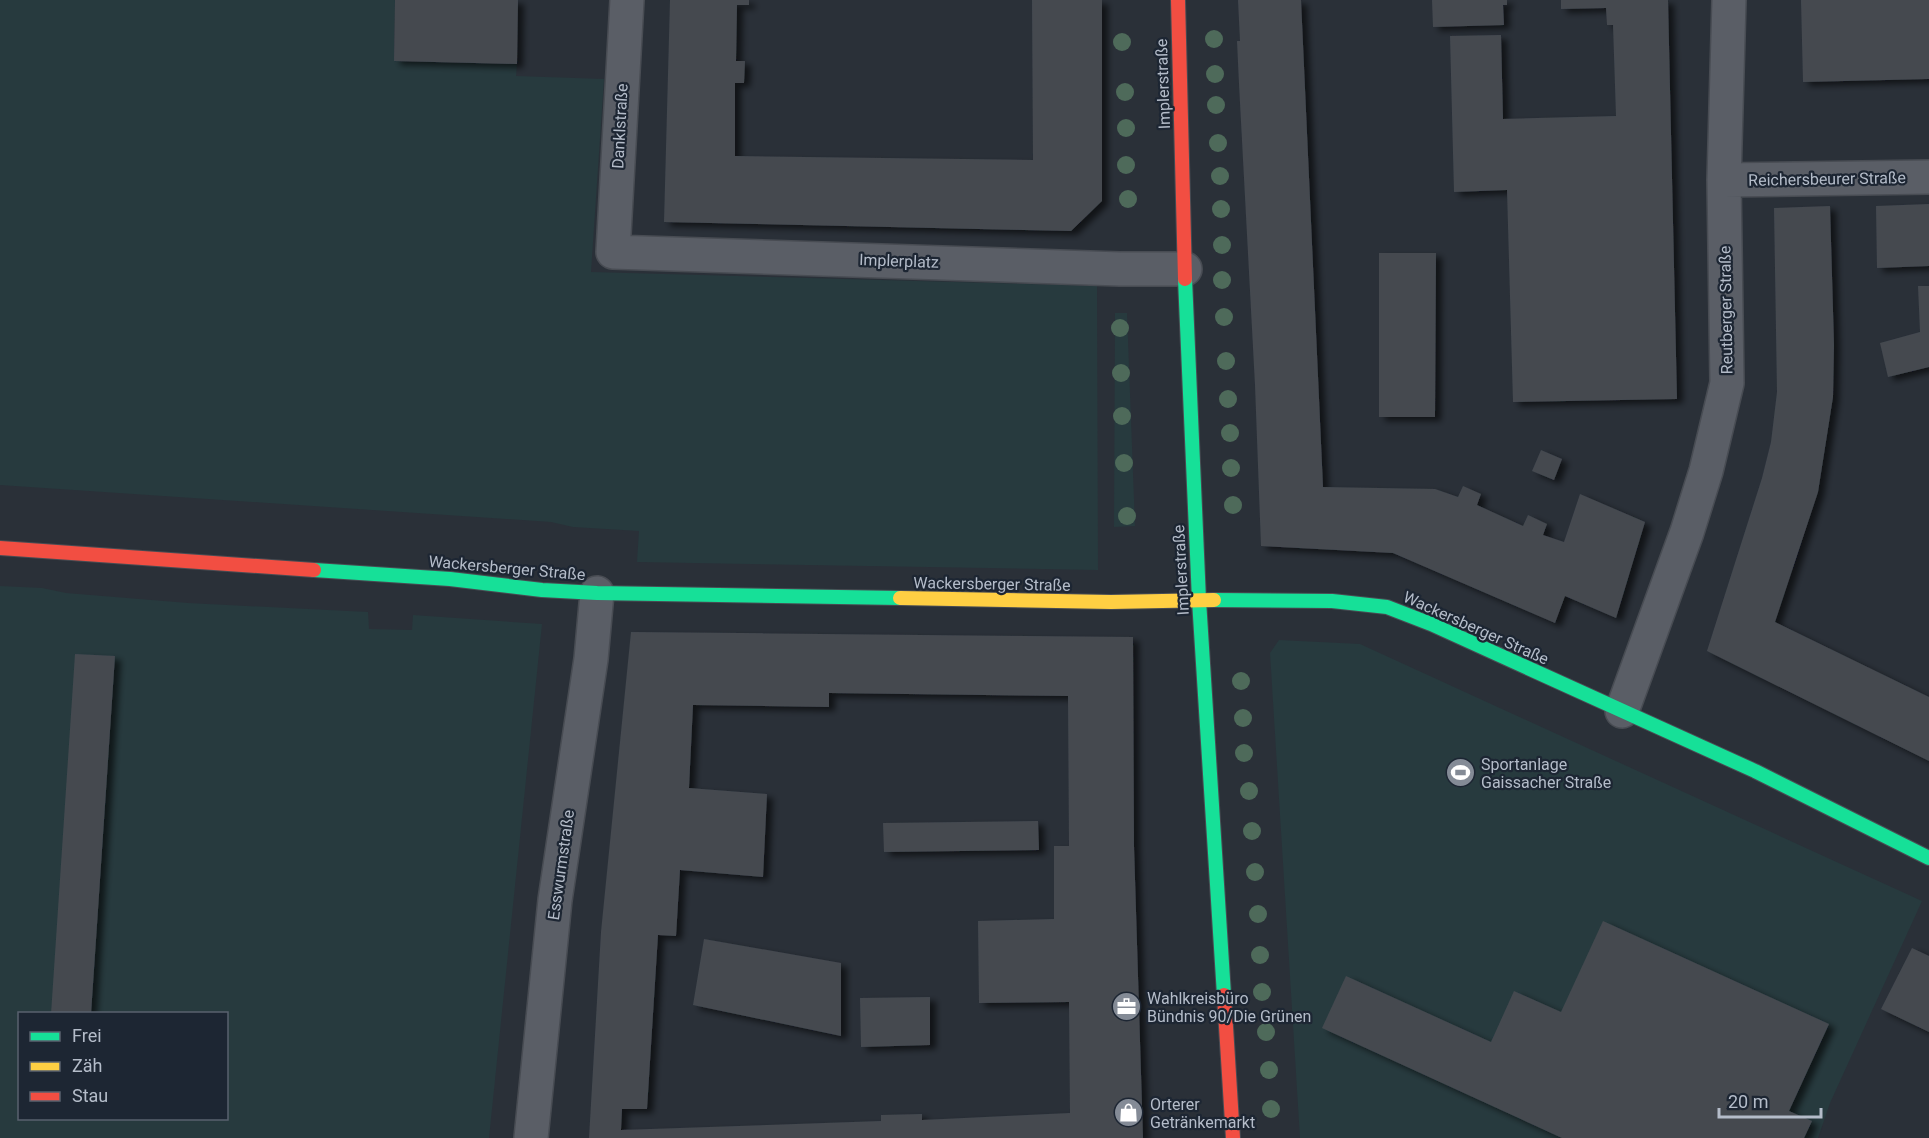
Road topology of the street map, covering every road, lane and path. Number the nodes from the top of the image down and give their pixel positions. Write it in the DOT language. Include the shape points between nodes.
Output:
graph roads {
  1 [pos="627,0"];
  2 [pos="1178,0"];
  3 [pos="1729,0"];
  4 [pos="1929,177"];
  5 [pos="1724,180"];
  6 [pos="613,252"];
  7 [pos="1185,269"];
  8 [pos="0,548"];
  9 [pos="597,593"];
  10 [pos="1199,600"];
  11 [pos="1622,711"];
  12 [pos="1929,858"];
  13 [pos="531,1138"];
  14 [pos="1233,1138"];
  1 -- 6 [label="street, Danklstraße"];
  2 -- 7 [label="street, Implerstraße"];
  3 -- 5 [label="street, Reutberger Straße"];
  4 -- 5 [label="street, Reichersbeurer Straße"];
  5 -- 11 [label="street, Reutberger Straße" via="1727,383 1687,532"];
  6 -- 7 [label="street, Implerplatz"];
  7 -- 10 [label="street, Implerstraße"];
  8 -- 9 [label="street, Wackersberger Straße"];
  9 -- 10 [label="street, Wackersberger Straße" via="1111,602"];
  9 -- 13 [label="street, Esswurmstraße" via="591,659 555,900"];
  10 -- 11 [label="street, Wackersberger Straße" via="1332,601 1387,607"];
  10 -- 14 [label="street, Implerstraße"];
  11 -- 12 [label="street, Wackersberger Straße" via="1755,771"];
}
